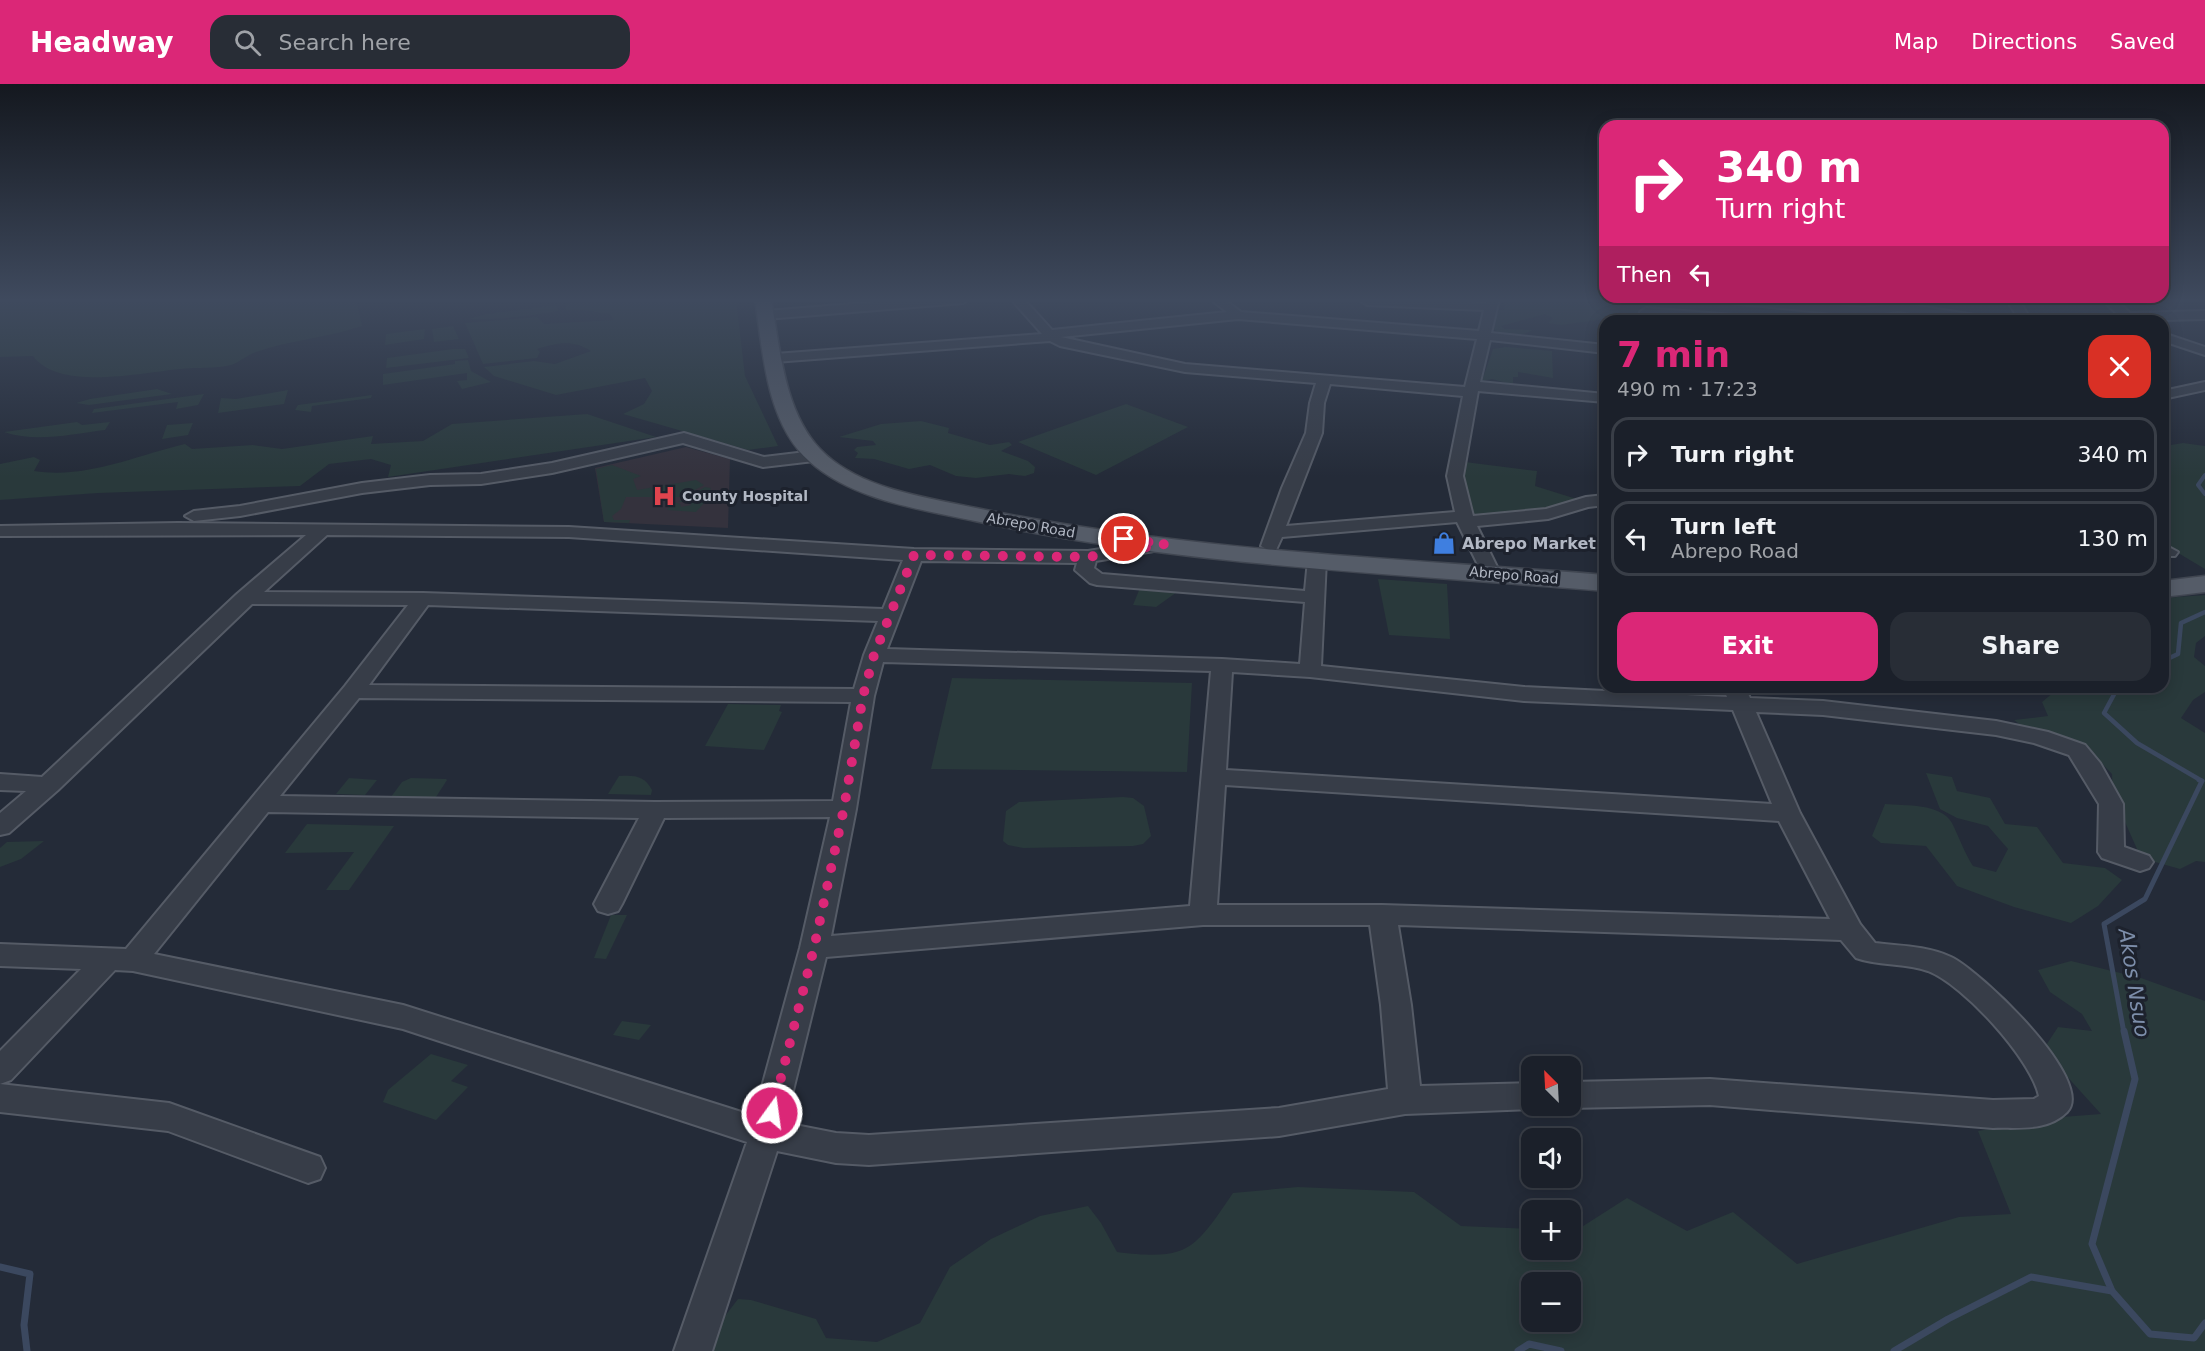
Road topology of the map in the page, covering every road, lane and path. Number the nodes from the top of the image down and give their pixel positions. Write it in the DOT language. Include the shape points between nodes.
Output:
graph roads {
  1 [pos="775,358"];
  2 [pos="1131,358"];
  3 [pos="1479,358"];
  4 [pos="1324,380"];
  5 [pos="2205,386"];
  6 [pos="1472,389"];
  7 [pos="2169,394"];
  8 [pos="1599,398"];
  9 [pos="814,456"];
  10 [pos="1599,501"];
  11 [pos="1465,519"];
  12 [pos="125,529"];
  13 [pos="322,530"];
  14 [pos="0,531"];
  15 [pos="1274,532"];
  16 [pos="1165,544"];
  17 [pos="914,555"];
  18 [pos="1267,556"];
  19 [pos="1088,557"];
  20 [pos="1317,560"];
  21 [pos="1491,573"];
  22 [pos="1599,582"];
  23 [pos="2205,585"];
  24 [pos="2169,588"];
  25 [pos="1313,597"];
  26 [pos="244,598"];
  27 [pos="423,599"];
  28 [pos="889,615"];
  29 [pos="874,655"];
  30 [pos="1222,665"];
  31 [pos="1310,671"];
  32 [pos="353,691"];
  33 [pos="863,696"];
  34 [pos="1738,696"];
  35 [pos="1213,777"];
  36 [pos="0,782"];
  37 [pos="49,785"];
  38 [pos="262,804"];
  39 [pos="844,808"];
  40 [pos="655,810"];
  41 [pos="1788,813"];
  42 [pos="0,827"];
  43 [pos="2140,862"];
  44 [pos="608,904"];
  45 [pos="1203,915"];
  46 [pos="1382,915"];
  47 [pos="1848,930"];
  48 [pos="814,948"];
  49 [pos="0,955"];
  50 [pos="120,960"];
  51 [pos="0,1071"];
  52 [pos="1581,1095"];
  53 [pos="1521,1096"];
  54 [pos="0,1098"];
  55 [pos="1405,1101"];
  56 [pos="766,1134"];
  57 [pos="308,1168"];
  58 [pos="693,1351"];
  1 -- 9 [label="main road, Abrepo Road" via="791,423"];
  2 -- 4 [label="street" via="1168,366"];
  3 -- 6 [label="street"];
  4 -- 6 [label="street"];
  4 -- 15 [label="street" via="1314,433"];
  5 -- 7 [label="street"];
  6 -- 8 [label="street"];
  6 -- 11 [label="street" via="1455,476"];
  9 -- 12 [label="street" via="763,462 684,438 552,468 481,479 362,488"];
  9 -- 16 [label="main road, Abrepo Road" via="844,475 934,506 1011,524"];
  10 -- 11 [label="street" via="1548,514"];
  11 -- 15 [label="street"];
  11 -- 21 [label="street"];
  12 -- 13 [label="street"];
  12 -- 14 [label="street"];
  13 -- 17 [label="street" via="569,532"];
  13 -- 26 [label="street"];
  15 -- 18 [label="street"];
  16 -- 18 [label="main road, Abrepo Road"];
  16 -- 19 [label="street"];
  17 -- 19 [label="street"];
  17 -- 28 [label="street"];
  18 -- 20 [label="main road, Abrepo Road"];
  19 -- 25 [label="street" via="1084,570 1097,579"];
  20 -- 21 [label="main road, Abrepo Road"];
  20 -- 25 [label="street"];
  21 -- 22 [label="main road, Abrepo Road"];
  23 -- 24 [label="main road"];
  25 -- 31 [label="street"];
  26 -- 27 [label="street"];
  26 -- 37 [label="street"];
  27 -- 28 [label="street"];
  27 -- 32 [label="street"];
  28 -- 29 [label="street"];
  29 -- 30 [label="street"];
  29 -- 33 [label="street"];
  30 -- 31 [label="street"];
  30 -- 35 [label="street"];
  31 -- 34 [label="street" via="1524,693"];
  32 -- 33 [label="street"];
  32 -- 38 [label="street"];
  33 -- 39 [label="street"];
  34 -- 41 [label="street"];
  34 -- 43 [label="street" via="1996,728 2066,745 2077,750 2088,764 2111,804 2111,852"];
  35 -- 41 [label="street"];
  35 -- 45 [label="street"];
  36 -- 37 [label="street"];
  37 -- 42 [label="street"];
  38 -- 40 [label="street"];
  38 -- 50 [label="street"];
  39 -- 40 [label="street"];
  39 -- 48 [label="street"];
  40 -- 44 [label="street"];
  41 -- 47 [label="street"];
  45 -- 46 [label="street"];
  45 -- 48 [label="street"];
  46 -- 47 [label="street"];
  46 -- 55 [label="street"];
  47 -- 52 [label="street" via="1866,951 1940,963 1975,986 2030,1048 2056,1090 2056,1102 2039,1113 1993,1114 1710,1092"];
  48 -- 56 [label="street"];
  49 -- 50 [label="street"];
  50 -- 51 [label="street"];
  50 -- 56 [label="street" via="403,1017"];
  53 -- 55 [label="street"];
  54 -- 57 [label="street" via="169,1117"];
  55 -- 56 [label="street" via="1279,1122 869,1150 836,1148"];
  56 -- 58 [label="street"];
}
